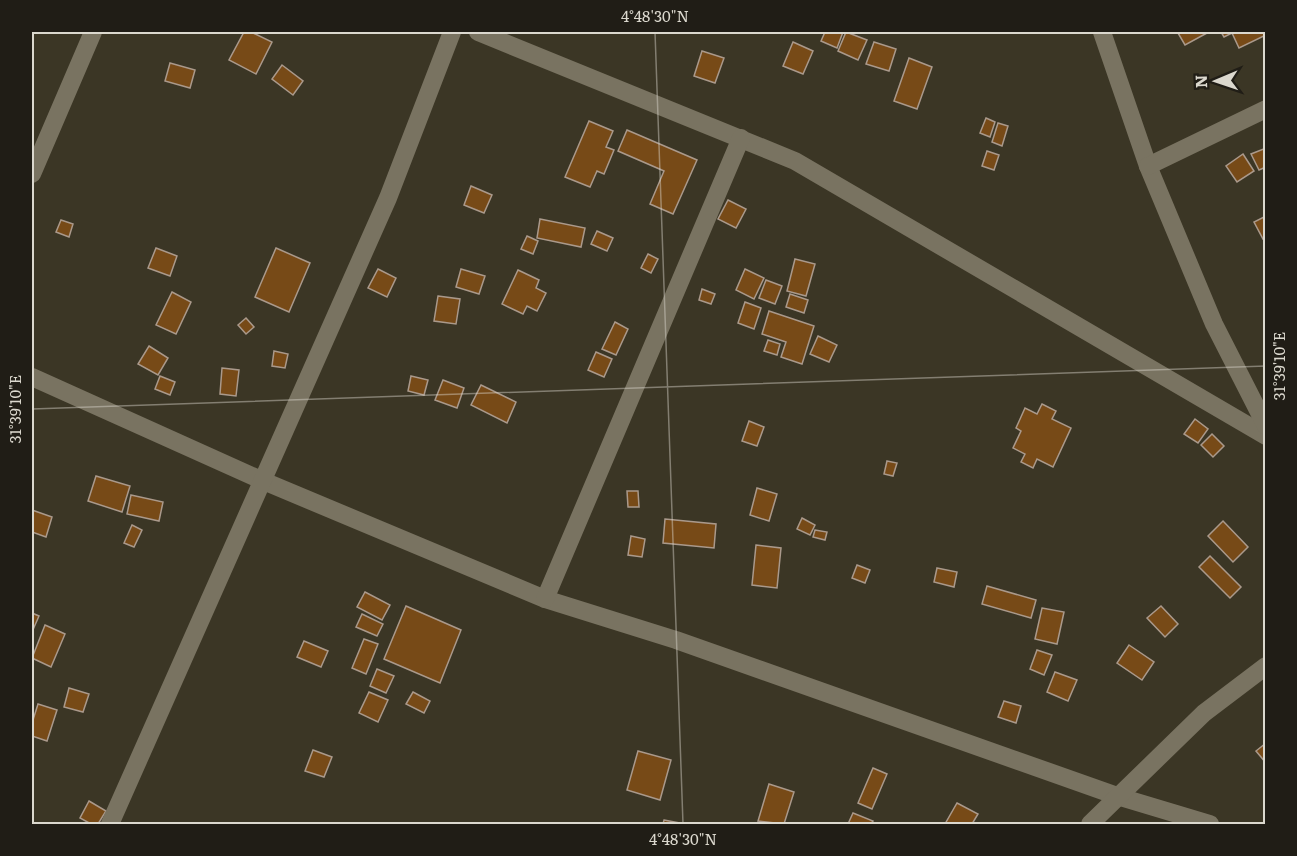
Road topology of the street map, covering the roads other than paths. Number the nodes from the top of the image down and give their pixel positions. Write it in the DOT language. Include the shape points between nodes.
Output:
graph roads {
  1 [pos="93,32"];
  2 [pos="452,32"];
  3 [pos="478,32"];
  4 [pos="1102,32"];
  5 [pos="1266,109"];
  6 [pos="741,138"];
  7 [pos="1148,166"];
  8 [pos="32,174"];
  9 [pos="32,377"];
  10 [pos="1266,426"];
  11 [pos="1266,436"];
  12 [pos="261,480"];
  13 [pos="545,599"];
  14 [pos="1266,666"];
  15 [pos="1120,797"];
  16 [pos="110,825"];
  17 [pos="1090,825"];
  18 [pos="1210,825"];
  1 -- 8 [label="street"];
  2 -- 12 [label="street" via="388,198"];
  3 -- 6 [label="street"];
  4 -- 7 [label="street"];
  5 -- 7 [label="street"];
  6 -- 11 [label="street" via="795,161"];
  6 -- 13 [label="street"];
  7 -- 10 [label="street" via="1214,324"];
  9 -- 12 [label="street"];
  12 -- 13 [label="street"];
  12 -- 16 [label="street"];
  13 -- 15 [label="street" via="676,640"];
  14 -- 15 [label="street" via="1204,713"];
  15 -- 17 [label="street"];
  15 -- 18 [label="street"];
}
